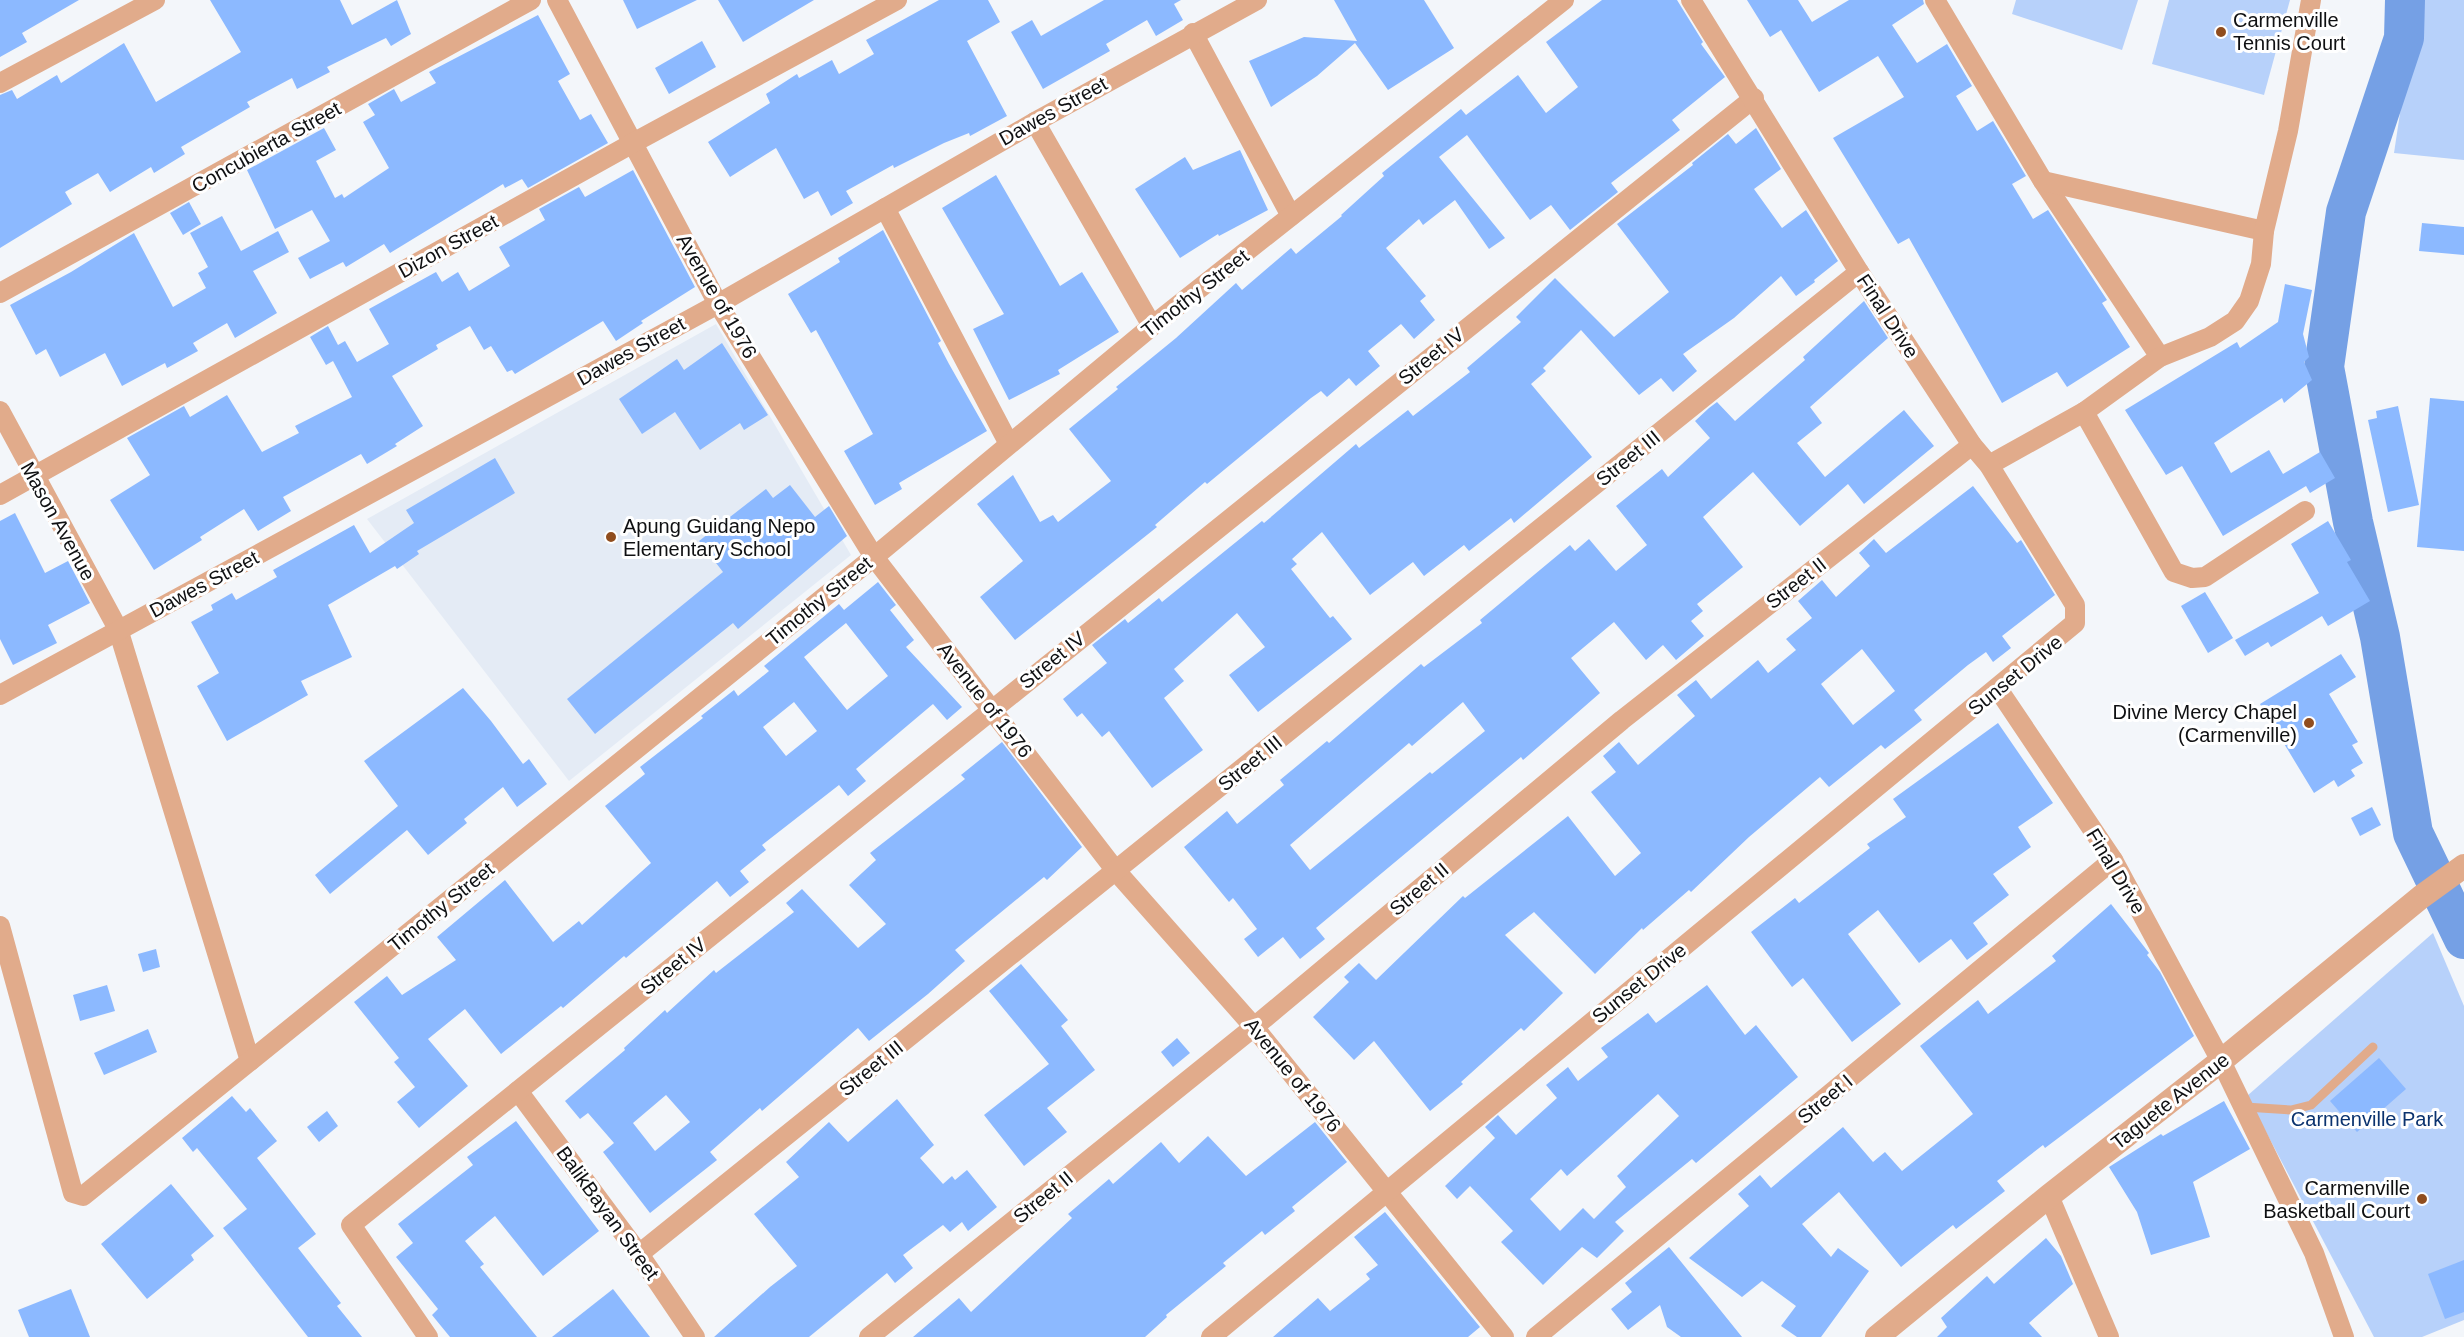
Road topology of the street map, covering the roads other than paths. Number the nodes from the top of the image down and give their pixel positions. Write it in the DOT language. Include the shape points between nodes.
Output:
graph roads {
  1 [pos="155,0"];
  2 [pos="531,0"];
  3 [pos="557,0"];
  4 [pos="897,0"];
  5 [pos="1257,0"];
  6 [pos="1564,0"];
  7 [pos="1691,0"];
  8 [pos="1935,0"];
  9 [pos="2311,0"];
  10 [pos="1193,33"];
  11 [pos="0,83"];
  12 [pos="1754,98"];
  13 [pos="1035,122"];
  14 [pos="633,143"];
  15 [pos="2043,181"];
  16 [pos="885,208"];
  17 [pos="1291,216"];
  18 [pos="2264,231"];
  19 [pos="1859,272"];
  20 [pos="0,293"];
  21 [pos="718,304"];
  22 [pos="1152,326"];
  23 [pos="2160,357"];
  24 [pos="0,411"];
  25 [pos="2084,412"];
  26 [pos="1010,444"];
  27 [pos="1972,445"];
  28 [pos="1989,465"];
  29 [pos="33,476"];
  30 [pos="0,495"];
  31 [pos="2305,511"];
  32 [pos="874,557"];
  33 [pos="118,629"];
  34 [pos="2069,631"];
  35 [pos="1998,689"];
  36 [pos="0,695"];
  37 [pos="992,709"];
  38 [pos="2113,860"];
  39 [pos="2464,866"];
  40 [pos="1116,871"];
  41 [pos="0,926"];
  42 [pos="1254,1027"];
  43 [pos="2373,1047"];
  44 [pos="250,1061"];
  45 [pos="2221,1061"];
  46 [pos="518,1091"];
  47 [pos="2242,1107"];
  48 [pos="1387,1189"];
  49 [pos="2049,1196"];
  50 [pos="639,1254"];
  51 [pos="428,1337"];
  52 [pos="696,1337"];
  53 [pos="869,1337"];
  54 [pos="1210,1337"];
  55 [pos="1504,1337"];
  56 [pos="1536,1337"];
  57 [pos="1877,1337"];
  58 [pos="2109,1337"];
  59 [pos="2344,1337"];
  1 -- 11 [label="street"];
  2 -- 20 [label="street, Concubierta Street"];
  3 -- 14 [label="street, Avenue of 1976"];
  4 -- 14 [label="street, Dizon Street"];
  5 -- 10 [label="street, Dawes Street"];
  6 -- 17 [label="street, Timothy Street"];
  7 -- 12 [label="street, Final Drive"];
  8 -- 15 [label="street"];
  9 -- 18 [label="street" via="2288,131"];
  10 -- 13 [label="street, Dawes Street"];
  10 -- 17 [label="street"];
  12 -- 19 [label="street, Final Drive"];
  12 -- 37 [label="street, Street IV"];
  13 -- 16 [label="street, Dawes Street"];
  13 -- 22 [label="street"];
  14 -- 21 [label="street, Avenue of 1976"];
  14 -- 29 [label="street, Dizon Street"];
  15 -- 18 [label="street"];
  15 -- 23 [label="street"];
  16 -- 21 [label="street, Dawes Street"];
  16 -- 26 [label="street"];
  17 -- 22 [label="street, Timothy Street"];
  18 -- 23 [label="street" via="2249,302 2235,321 2210,337"];
  19 -- 27 [label="street, Final Drive"];
  19 -- 40 [label="street, Street III"];
  21 -- 32 [label="street, Avenue of 1976"];
  21 -- 33 [label="street, Dawes Street"];
  22 -- 26 [label="street, Timothy Street"];
  23 -- 25 [label="street"];
  24 -- 29 [label="street, Mason Avenue"];
  25 -- 28 [label="street"];
  25 -- 31 [label="street" via="2174,572 2192,578 2205,577"];
  26 -- 32 [label="street, Timothy Street"];
  27 -- 28 [label="street, Final Drive"];
  27 -- 42 [label="street, Street II" via="1622,720"];
  28 -- 34 [label="street, Final Drive" via="2075,605 2074,624"];
  29 -- 30 [label="street, Dizon Street"];
  29 -- 33 [label="street, Mason Avenue"];
  32 -- 37 [label="street, Avenue of 1976"];
  32 -- 44 [label="street, Timothy Street"];
  33 -- 36 [label="street, Dawes Street"];
  33 -- 44 [label="street, Mason Avenue"];
  34 -- 35 [label="street, Sunset Drive"];
  35 -- 38 [label="street, Final Drive"];
  35 -- 48 [label="street, Sunset Drive"];
  37 -- 40 [label="street, Avenue of 1976"];
  37 -- 46 [label="street, Street IV"];
  38 -- 45 [label="street, Final Drive"];
  38 -- 56 [label="street, Street I"];
  39 -- 45 [label="street, Taguete Avenue"];
  40 -- 42 [label="street, Avenue of 1976"];
  40 -- 50 [label="street, Street III"];
  41 -- 44 [label="street, Timothy Street" via="73,1193 83,1196"];
  42 -- 48 [label="street, Avenue of 1976"];
  42 -- 53 [label="street, Street II"];
  43 -- 47 [label="lane" via="2311,1105 2291,1110"];
  45 -- 47 [label="street, Final Drive"];
  45 -- 49 [label="street, Taguete Avenue"];
  46 -- 50 [label="street, BalikBayan Street"];
  46 -- 51 [label="street, Street IV" via="351,1225"];
  47 -- 59 [label="street, Final Drive" via="2314,1253"];
  48 -- 54 [label="street, Sunset Drive"];
  48 -- 55 [label="street, Avenue of 1976"];
  49 -- 57 [label="street, Taguete Avenue"];
  49 -- 58 [label="street"];
  50 -- 52 [label="street, BalikBayan Street"];
}
